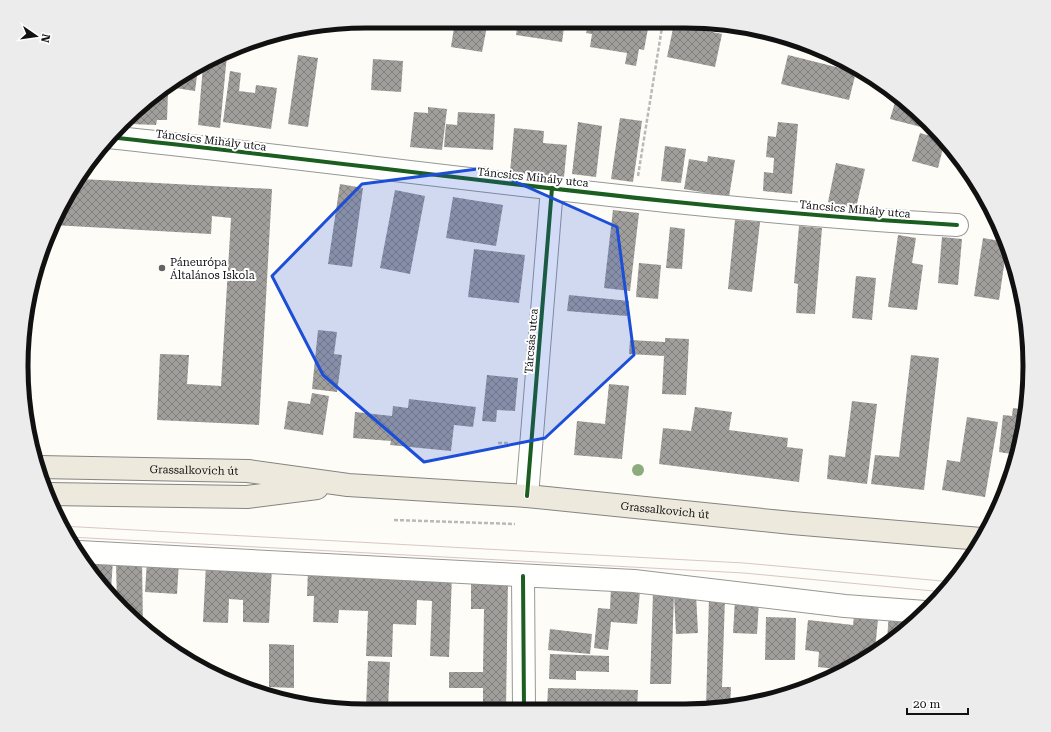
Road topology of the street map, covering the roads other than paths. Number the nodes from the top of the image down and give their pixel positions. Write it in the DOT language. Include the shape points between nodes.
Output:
graph roads {
  1 [pos="117,138"];
  2 [pos="552,188"];
  3 [pos="957,225"];
  4 [pos="44,467"];
  5 [pos="348,485"];
  6 [pos="54,494"];
  7 [pos="527,496"];
  8 [pos="975,539"];
  9 [pos="84,552"];
  10 [pos="523,576"];
  11 [pos="917,611"];
  12 [pos="524,704"];
  1 -- 2 [label="street, Táncsics Mihály utca"];
  2 -- 3 [label="street, Táncsics Mihály utca" via="860,220"];
  2 -- 7 [label="street, Tárcsás utca"];
  4 -- 5 [label="main road, Grassalkovich út" via="248,471"];
  5 -- 6 [label="main road, Grassalkovich út" via="247,497"];
  5 -- 7 [label="main road, Grassalkovich út"];
  7 -- 8 [label="main road, Grassalkovich út"];
  9 -- 10 [label="street"];
  10 -- 11 [label="street" via="634,581 844,606"];
  10 -- 12 [label="street"];
}
